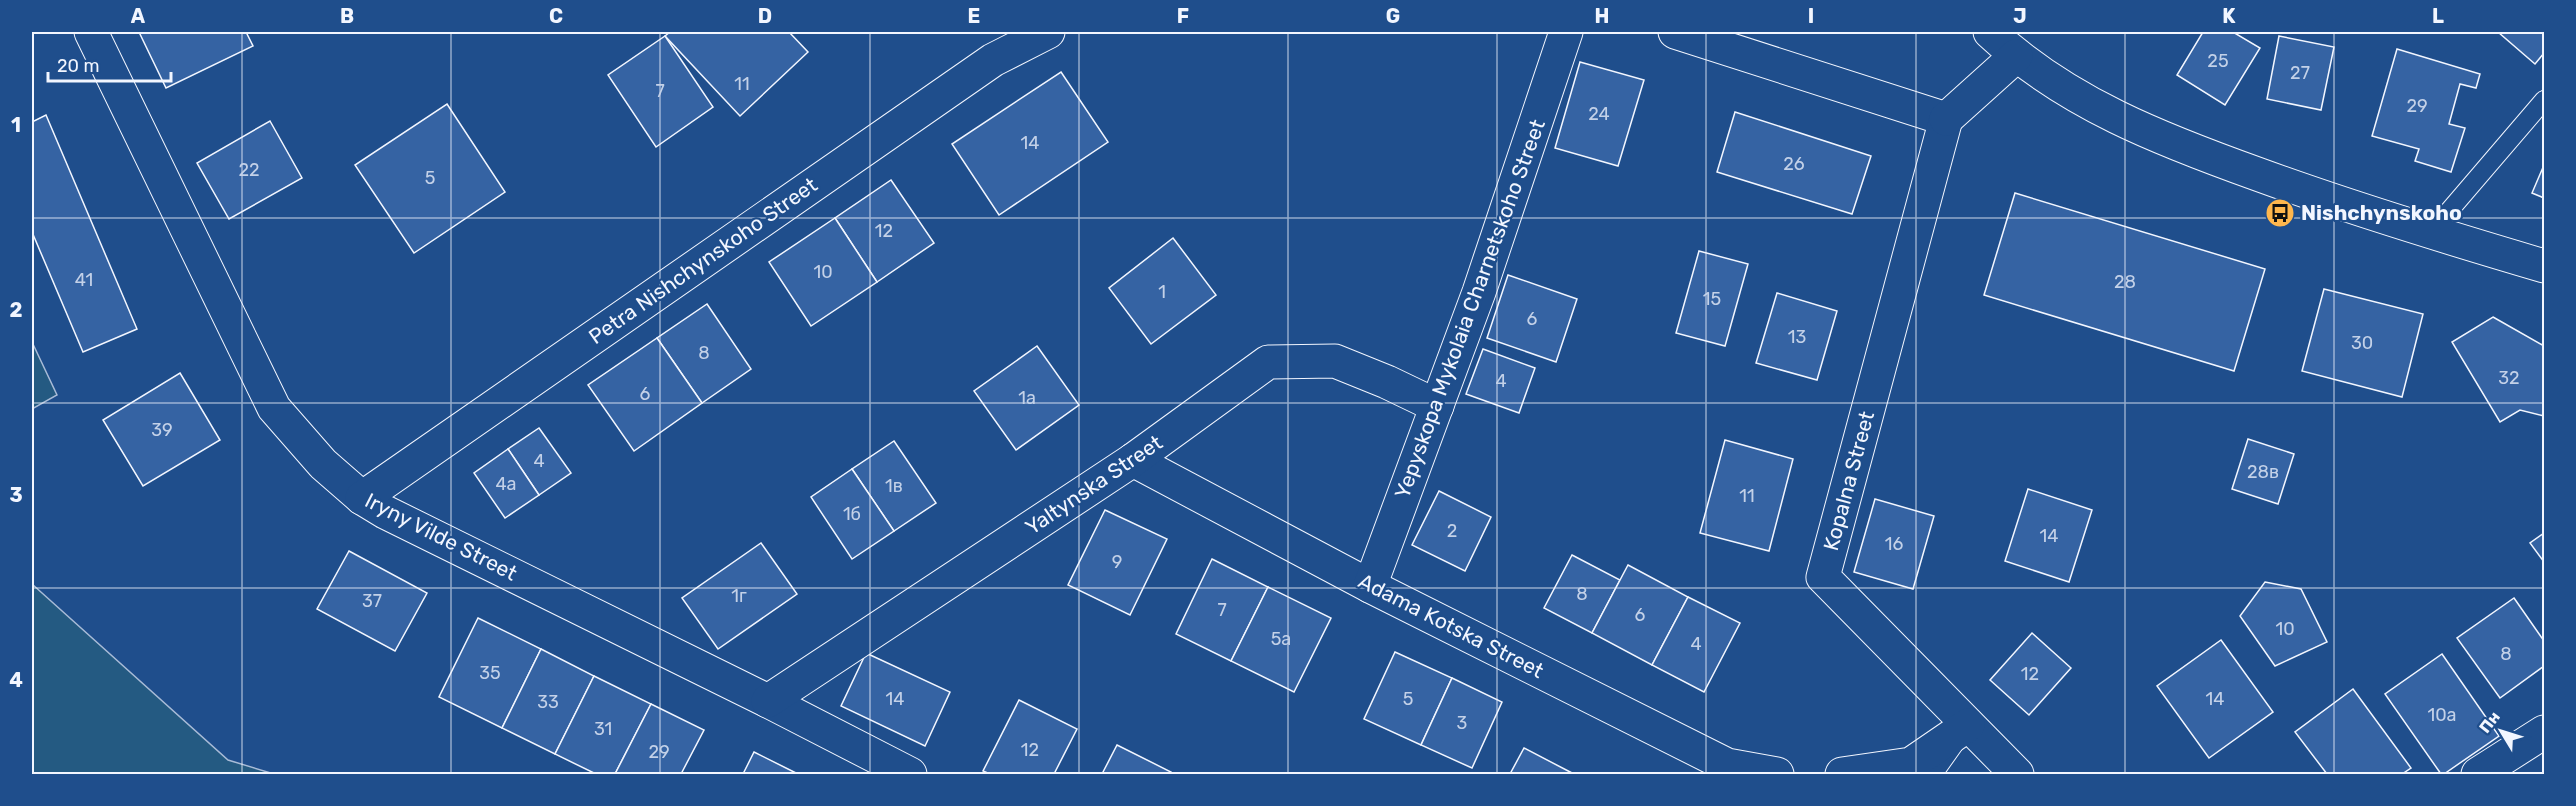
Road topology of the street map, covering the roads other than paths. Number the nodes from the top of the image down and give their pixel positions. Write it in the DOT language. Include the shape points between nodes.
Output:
graph roads {
  1 [pos="91,32"];
  2 [pos="1048,32"];
  3 [pos="1566,32"];
  4 [pos="1675,32"];
  5 [pos="1990,32"];
  6 [pos="2016,56"];
  7 [pos="2544,100"];
  8 [pos="1946,118"];
  9 [pos="2431,232"];
  10 [pos="2544,266"];
  11 [pos="1437,406"];
  12 [pos="1133,460"];
  13 [pos="362,498"];
  14 [pos="1370,586"];
  15 [pos="768,701"];
  16 [pos="1968,724"];
  17 [pos="2544,732"];
  18 [pos="1723,770"];
  19 [pos="910,774"];
  20 [pos="1776,774"];
  21 [pos="1842,774"];
  22 [pos="1933,774"];
  23 [pos="2017,774"];
  24 [pos="2478,774"];
  1 -- 13 [label="street, Iryny Vilde Street" via="274,408 323,464"];
  2 -- 13 [label="street, Petra Nishchynskoho Street" via="993,60"];
  3 -- 11 [label="street, Yepyskopa Mykolaia Charnetskoho Street"];
  4 -- 8 [label="street"];
  5 -- 6 [label="street"];
  6 -- 8 [label="street"];
  6 -- 9 [label="street" via="2057,85 2120,120 2180,147"];
  7 -- 9 [label="lane"];
  8 -- 16 [label="street, Kopalna Street" via="1823,578"];
  9 -- 10 [label="street"];
  11 -- 12 [label="street, Yaltynska Street" via="1335,361 1268,362"];
  11 -- 14 [label="street, Yepyskopa Mykolaia Charnetskoho Street"];
  12 -- 14 [label="street, Adama Kotska Street"];
  12 -- 15 [label="street, Yaltynska Street"];
  13 -- 15 [label="street, Iryny Vilde Street"];
  14 -- 18 [label="street, Adama Kotska Street"];
  15 -- 19 [label="street, Iryny Vilde Street"];
  16 -- 21 [label="street" via="1911,764"];
  16 -- 22 [label="lane"];
  16 -- 23 [label="street, Kopalna Street"];
  17 -- 24 [label="street"];
  18 -- 20 [label="street, Adama Kotska Street"];
}
